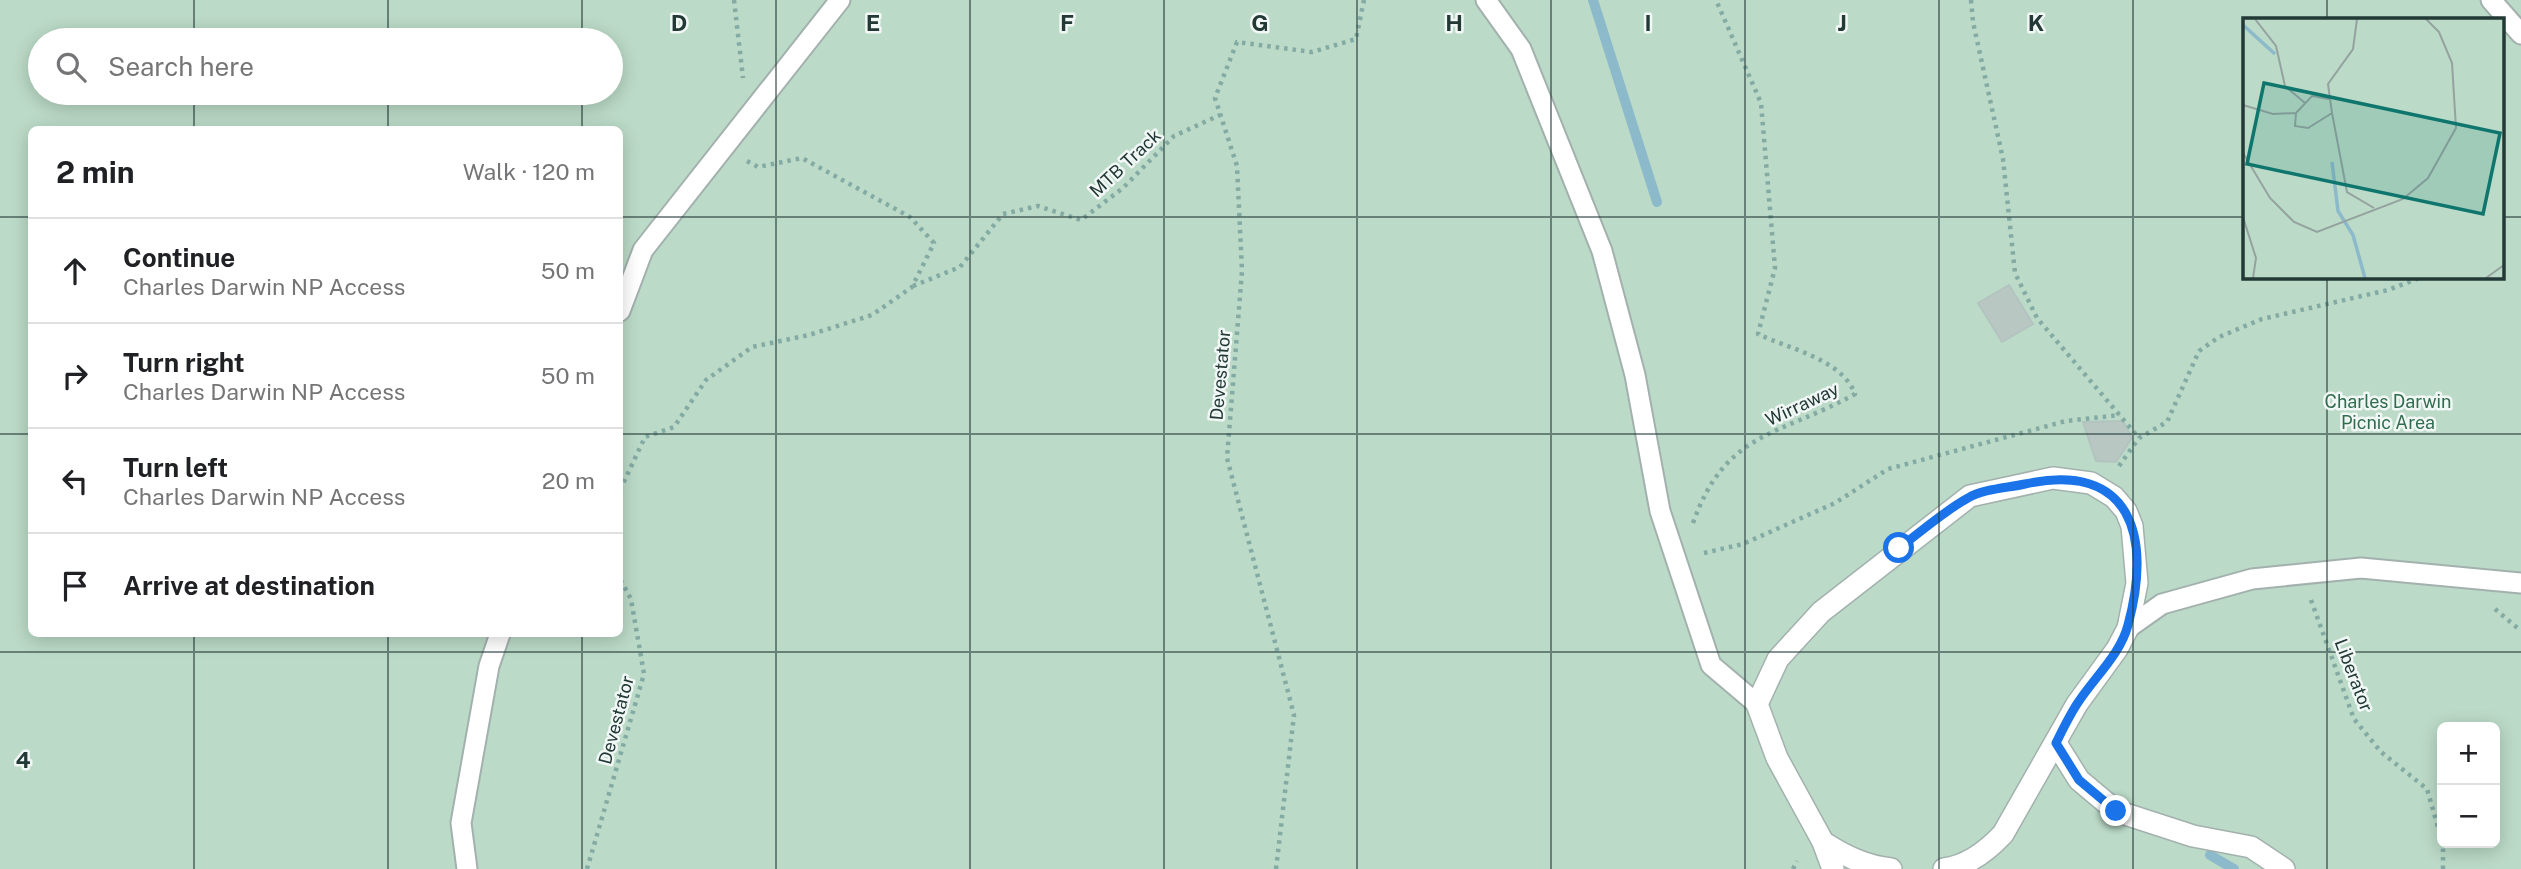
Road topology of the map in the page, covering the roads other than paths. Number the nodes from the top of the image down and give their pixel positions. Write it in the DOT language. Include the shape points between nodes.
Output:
graph roads {
  1 [pos="840,0"];
  2 [pos="1486,0"];
  3 [pos="2491,0"];
  4 [pos="2521,34"];
  5 [pos="623,302"];
  6 [pos="2521,583"];
  7 [pos="2128,628"];
  8 [pos="499,637"];
  9 [pos="1757,704"];
  10 [pos="2056,743"];
  11 [pos="1823,842"];
  12 [pos="467,869"];
  13 [pos="1833,869"];
  14 [pos="1891,869"];
  15 [pos="1944,869"];
  16 [pos="2284,869"];
  1 -- 5 [label="lane" via="643,250"];
  2 -- 9 [label="lane" via="1521,49 1602,251 1635,376 1660,511 1711,665"];
  3 -- 4 [label="lane"];
  6 -- 7 [label="lane" via="2361,568 2252,579 2162,604"];
  7 -- 9 [label="street" via="2137,583 2132,526 2126,511 2091,483 2053,478 1969,496 1821,612 1778,659"];
  7 -- 10 [label="street"];
  8 -- 12 [label="lane" via="489,666 461,823"];
  9 -- 11 [label="street" via="1777,758"];
  10 -- 15 [label="street" via="2003,834 1989,849"];
  10 -- 16 [label="street" via="2079,780 2116,811 2193,836 2252,847"];
  11 -- 13 [label="street"];
  11 -- 14 [label="street" via="1847,857"];
}
